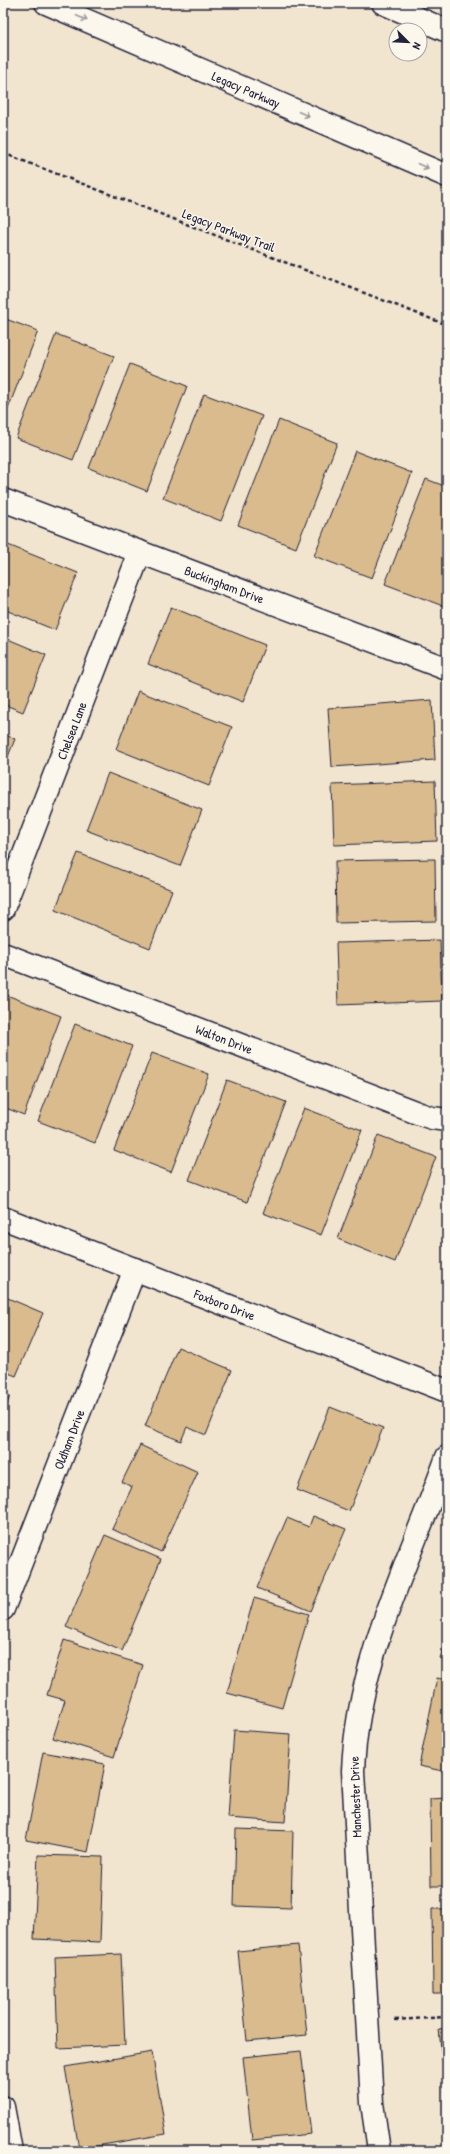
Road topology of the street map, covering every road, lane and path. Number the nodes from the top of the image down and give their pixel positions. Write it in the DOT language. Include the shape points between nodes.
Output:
graph roads {
  1 [pos="46,3"];
  2 [pos="383,3"];
  3 [pos="447,31"];
  4 [pos="3,153"];
  5 [pos="447,176"];
  6 [pos="447,325"];
  7 [pos="3,500"];
  8 [pos="140,552"];
  9 [pos="447,669"];
  10 [pos="3,909"];
  11 [pos="3,954"];
  12 [pos="447,1120"];
  13 [pos="3,1218"];
  14 [pos="135,1269"];
  15 [pos="447,1391"];
  16 [pos="447,1457"];
  17 [pos="3,1609"];
  18 [pos="447,2017"];
  19 [pos="390,2021"];
  20 [pos="3,2107"];
  21 [pos="11,2151"];
  22 [pos="379,2151"];
  1 -- 5 [label="main road, Legacy Parkway, one-way"];
  2 -- 3 [label="main road"];
  4 -- 6 [label="path, Legacy Parkway Trail"];
  7 -- 8 [label="main road, Buckingham Drive"];
  8 -- 9 [label="main road, Buckingham Drive"];
  8 -- 10 [label="main road, Chelsea Lane"];
  11 -- 12 [label="main road, Walton Drive" via="420,1114"];
  13 -- 14 [label="main road, Foxboro Drive"];
  14 -- 15 [label="main road, Foxboro Drive"];
  14 -- 17 [label="main road, Oldham Drive"];
  16 -- 22 [label="main road, Manchester Drive" via="376,1641 365,1680 354,1738 353,1771 372,2103"];
  18 -- 19 [label="path"];
  20 -- 21 [label="main road"];
}
